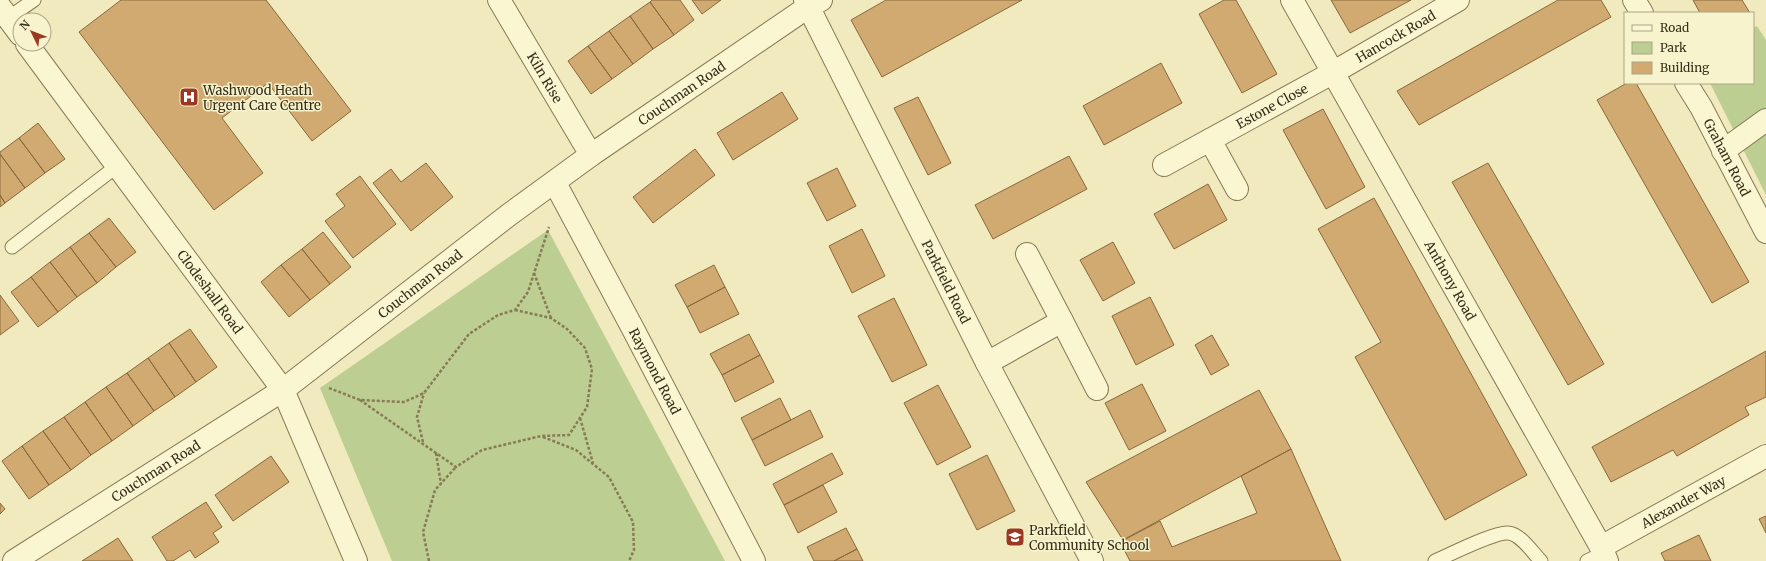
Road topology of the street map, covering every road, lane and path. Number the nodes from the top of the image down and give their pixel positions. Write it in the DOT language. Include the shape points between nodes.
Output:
graph roads {
  1 [pos="34,0"];
  2 [pos="499,0"];
  3 [pos="1292,0"];
  4 [pos="1458,0"];
  5 [pos="1634,0"];
  6 [pos="811,2"];
  7 [pos="1641,12"];
  8 [pos="9,20"];
  9 [pos="33,52"];
  10 [pos="1334,72"];
  11 [pos="1687,84"];
  12 [pos="1766,120"];
  13 [pos="1210,140"];
  14 [pos="1723,150"];
  15 [pos="591,155"];
  16 [pos="1164,165"];
  17 [pos="117,166"];
  18 [pos="1237,189"];
  19 [pos="558,190"];
  20 [pos="1766,232"];
  21 [pos="12,247"];
  22 [pos="1027,254"];
  23 [pos="534,272"];
  24 [pos="515,310"];
  25 [pos="551,318"];
  26 [pos="1062,321"];
  27 [pos="987,363"];
  28 [pos="300,377"];
  29 [pos="1097,389"];
  30 [pos="282,390"];
  31 [pos="424,393"];
  32 [pos="360,400"];
  33 [pos="580,418"];
  34 [pos="541,436"];
  35 [pos="423,443"];
  36 [pos="436,452"];
  37 [pos="1766,456"];
  38 [pos="593,464"];
  39 [pos="456,467"];
  40 [pos="441,484"];
  41 [pos="1600,555"];
  42 [pos="14,561"];
  43 [pos="356,561"];
  44 [pos="429,561"];
  45 [pos="630,561"];
  46 [pos="754,561"];
  47 [pos="1092,561"];
  48 [pos="1435,561"];
  49 [pos="1541,561"];
  1 -- 8 [label="lane"];
  2 -- 15 [label="street, Kiln Rise"];
  3 -- 10 [label="street, Anthony Road"];
  4 -- 10 [label="street, Hancock Road"];
  5 -- 7 [label="street"];
  6 -- 15 [label="street, Couchman Road"];
  6 -- 27 [label="street, Parkfield Road"];
  9 -- 17 [label="street, Clodeshall Road"];
  10 -- 13 [label="street, Estone Close"];
  10 -- 41 [label="street, Anthony Road"];
  11 -- 14 [label="street, Graham Road"];
  12 -- 14 [label="street"];
  13 -- 16 [label="street, Estone Close"];
  13 -- 18 [label="street"];
  14 -- 20 [label="street, Graham Road"];
  15 -- 19 [label="street, Couchman Road"];
  17 -- 21 [label="lane"];
  17 -- 30 [label="street, Clodeshall Road"];
  19 -- 23 [label="path"];
  19 -- 28 [label="street, Couchman Road" via="510,214"];
  19 -- 46 [label="street, Raymond Road"];
  22 -- 26 [label="street"];
  23 -- 24 [label="path" via="528,292"];
  23 -- 25 [label="path"];
  24 -- 25 [label="path"];
  24 -- 31 [label="path" via="498,315 470,334"];
  25 -- 33 [label="path" via="585,348 592,369 587,407"];
  26 -- 27 [label="street"];
  26 -- 29 [label="street"];
  27 -- 47 [label="street, Parkfield Road"];
  28 -- 30 [label="street, Couchman Road"];
  28 -- 32 [label="path"];
  30 -- 42 [label="street, Couchman Road"];
  30 -- 43 [label="street, Clodeshall Road"];
  31 -- 32 [label="path" via="404,402"];
  31 -- 35 [label="path" via="417,417"];
  32 -- 35 [label="path"];
  33 -- 34 [label="path" via="569,435"];
  33 -- 38 [label="path"];
  34 -- 38 [label="path" via="576,450"];
  34 -- 39 [label="path" via="482,450"];
  35 -- 36 [label="path"];
  36 -- 39 [label="path"];
  36 -- 40 [label="path"];
  37 -- 41 [label="street, Alexander Way"];
  38 -- 45 [label="path" via="609,477 633,522 634,550"];
  39 -- 40 [label="path"];
  40 -- 44 [label="path" via="435,490 423,532"];
  48 -- 49 [label="lane" via="1487,538 1508,533 1518,538"];
}
